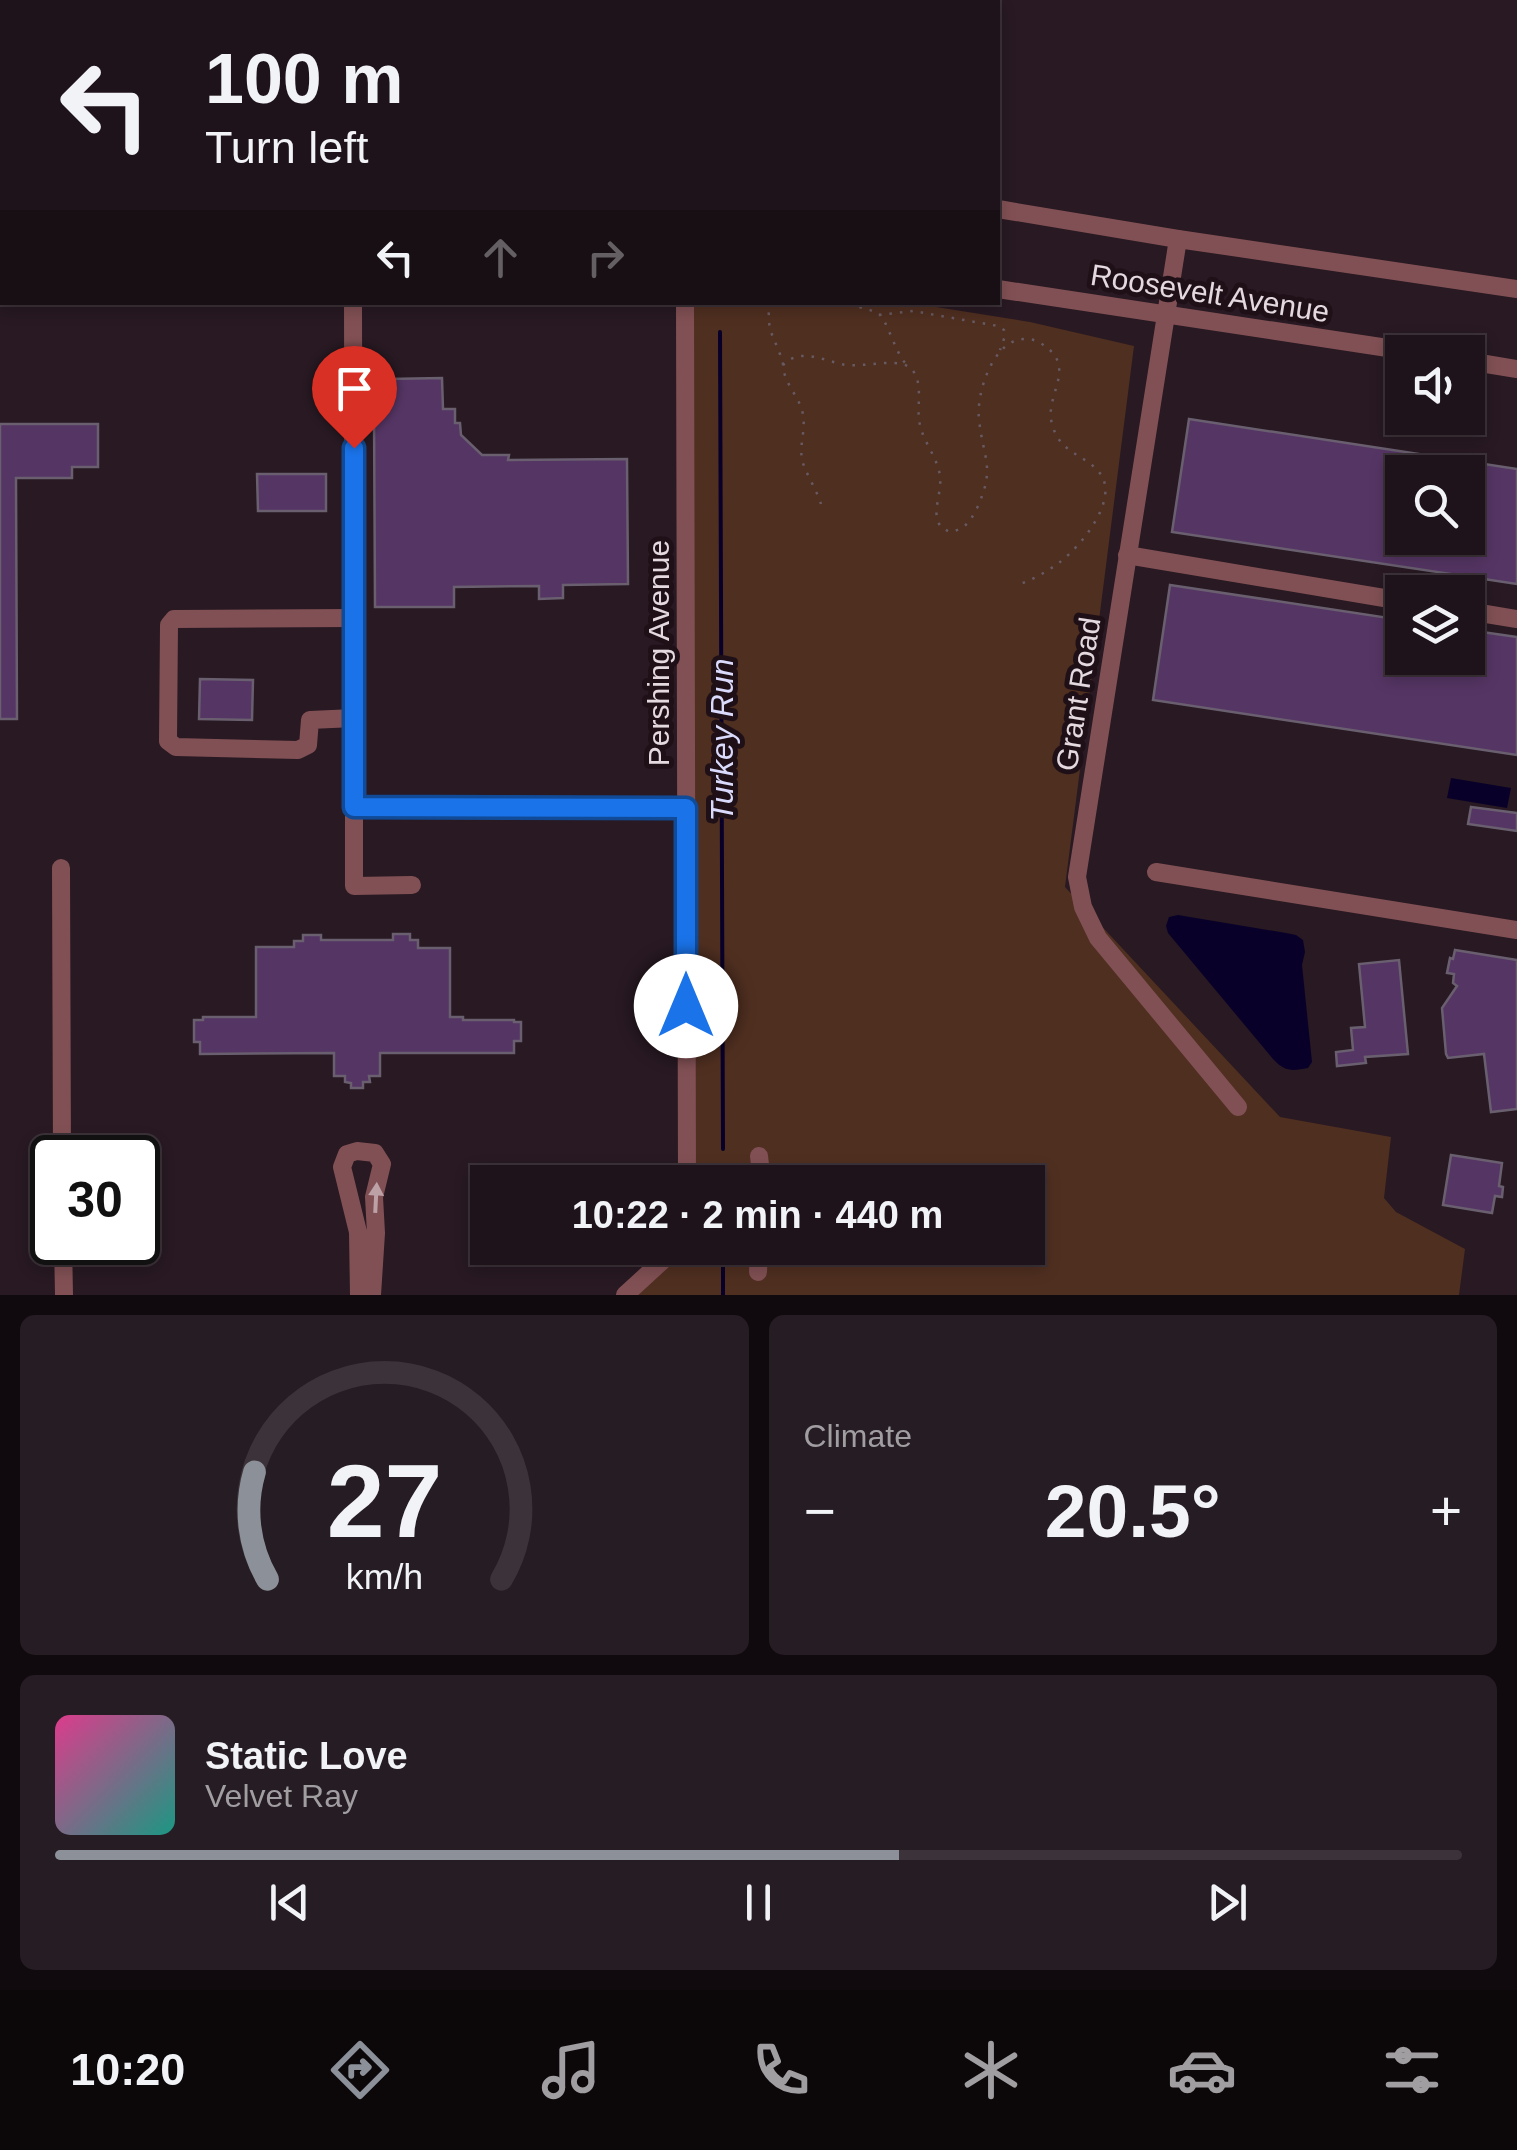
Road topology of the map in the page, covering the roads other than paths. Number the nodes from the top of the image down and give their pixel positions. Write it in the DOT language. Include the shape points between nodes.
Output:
graph roads {
  1 [pos="1000,209"];
  2 [pos="1178,239"];
  3 [pos="1000,289"];
  4 [pos="1517,289"];
  5 [pos="354,305"];
  6 [pos="685,305"];
  7 [pos="1166,314"];
  8 [pos="1385,348"];
  9 [pos="1485,364"];
  10 [pos="1517,369"];
  11 [pos="1127,555"];
  12 [pos="1385,597"];
  13 [pos="1485,614"];
  14 [pos="354,618"];
  15 [pos="1517,620"];
  16 [pos="354,718"];
  17 [pos="354,807"];
  18 [pos="686,808"];
  19 [pos="60,868"];
  20 [pos="1156,872"];
  21 [pos="412,885"];
  22 [pos="1517,930"];
  23 [pos="1238,1107"];
  24 [pos="62,1135"];
  25 [pos="759,1156"];
  26 [pos="687,1165"];
  27 [pos="760,1165"];
  28 [pos="63,1265"];
  29 [pos="658,1265"];
  30 [pos="758,1265"];
  31 [pos="758,1272"];
  32 [pos="64,1295"];
  33 [pos="359,1295"];
  34 [pos="372,1295"];
  35 [pos="625,1295"];
  1 -- 2 [label="street"];
  2 -- 4 [label="street"];
  2 -- 7 [label="street, Grant Road"];
  3 -- 7 [label="street, Roosevelt Avenue"];
  5 -- 14 [label="street"];
  6 -- 18 [label="street, Pershing Avenue"];
  7 -- 8 [label="street, Roosevelt Avenue"];
  7 -- 11 [label="street, Grant Road"];
  9 -- 10 [label="street"];
  11 -- 12 [label="street"];
  11 -- 23 [label="street, Grant Road" via="1077,876 1083,907 1098,938"];
  13 -- 15 [label="street"];
  14 -- 16 [label="street"];
  14 -- 16 [label="street" via="174,619 168,740 176,747 298,750 308,746 310,720"];
  16 -- 17 [label="street"];
  17 -- 18 [label="street"];
  17 -- 21 [label="street" via="354,886"];
  18 -- 26 [label="street, Pershing Avenue"];
  19 -- 24 [label="street"];
  20 -- 22 [label="street"];
  25 -- 27 [label="street"];
  28 -- 32 [label="street"];
  29 -- 35 [label="street"];
  30 -- 31 [label="street"];
  34 -- 33 [label="street, one-way" via="374,1197 382,1164 375,1152 357,1151 347,1154 342,1167 358,1232"];
}
